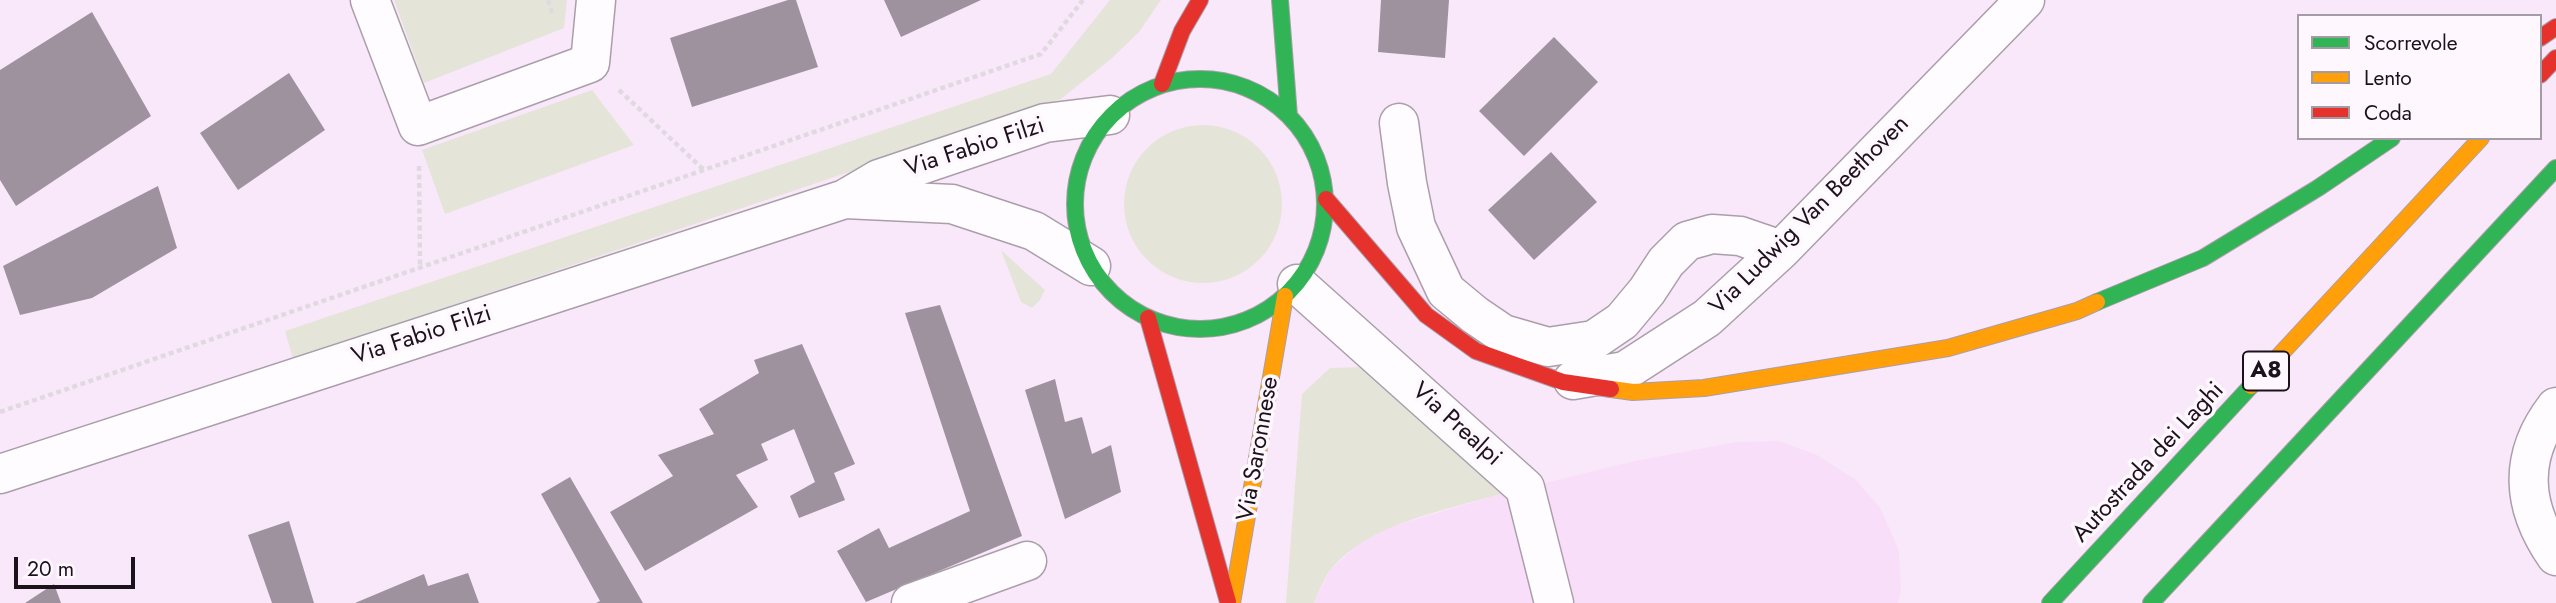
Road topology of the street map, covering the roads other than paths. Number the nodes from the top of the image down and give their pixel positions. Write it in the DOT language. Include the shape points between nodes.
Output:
graph roads {
  1 [pos="369,0"];
  2 [pos="596,0"];
  3 [pos="1200,0"];
  4 [pos="1280,0"];
  5 [pos="2025,0"];
  6 [pos="2556,58"];
  7 [pos="2542,73"];
  8 [pos="1162,84"];
  9 [pos="1110,115"];
  10 [pos="1289,116"];
  11 [pos="1399,123"];
  12 [pos="2389,140"];
  13 [pos="2479,140"];
  14 [pos="2556,168"];
  15 [pos="1326,198"];
  16 [pos="845,199"];
  17 [pos="1781,250"];
  18 [pos="1091,266"];
  19 [pos="1291,290"];
  20 [pos="1149,318"];
  21 [pos="1563,382"];
  22 [pos="2556,407"];
  23 [pos="0,474"];
  24 [pos="2556,556"];
  25 [pos="1027,561"];
  26 [pos="911,603"];
  27 [pos="1230,603"];
  28 [pos="1554,603"];
  29 [pos="2050,603"];
  30 [pos="2151,603"];
  1 -- 2 [label="street" via="418,126 590,63"];
  3 -- 8 [label="main road" via="1182,30"];
  4 -- 10 [label="main road"];
  5 -- 17 [label="street, Via Ludwig Van Beethoven"];
  6 -- 7 [label="main road"];
  8 -- 9 [label="main road, Via Saronnese"];
  8 -- 10 [label="main road, Via Saronnese" via="1201,78 1240,84 1274,102"];
  9 -- 16 [label="street, Via Fabio Filzi" via="1045,123 879,179"];
  9 -- 18 [label="main road, Via Saronnese" via="1087,149 1075,187 1077,228"];
  10 -- 15 [label="main road, Via Saronnese" via="1311,144"];
  11 -- 17 [label="street" via="1416,227 1446,291 1503,334 1548,347 1594,340 1622,321 1687,241 1712,234 1740,236"];
  12 -- 21 [label="main road" via="2203,258 2077,311 1948,348 1704,388 1633,392"];
  13 -- 29 [label="main road, Autostrada dei Laghi / A8"];
  14 -- 30 [label="main road"];
  15 -- 19 [label="main road, Via Saronnese" via="1322,233 1310,265"];
  15 -- 21 [label="main road" via="1426,314 1476,351"];
  16 -- 18 [label="street, Via Fabio Filzi" via="952,204 1034,231"];
  16 -- 23 [label="street, Via Fabio Filzi"];
  17 -- 21 [label="street, Via Ludwig Van Beethoven" via="1707,318 1625,371"];
  18 -- 20 [label="main road, Via Saronnese" via="1110,292"];
  19 -- 20 [label="main road, Via Saronnese" via="1272,307 1238,324 1201,330"];
  19 -- 27 [label="main road, Via Saronnese"];
  19 -- 28 [label="street, Via Prealpi" via="1525,488"];
  20 -- 27 [label="main road, Via Saronnese"];
  22 -- 24 [label="street" via="2534,441 2528,464 2529,497 2543,538"];
  25 -- 26 [label="street"];
}
